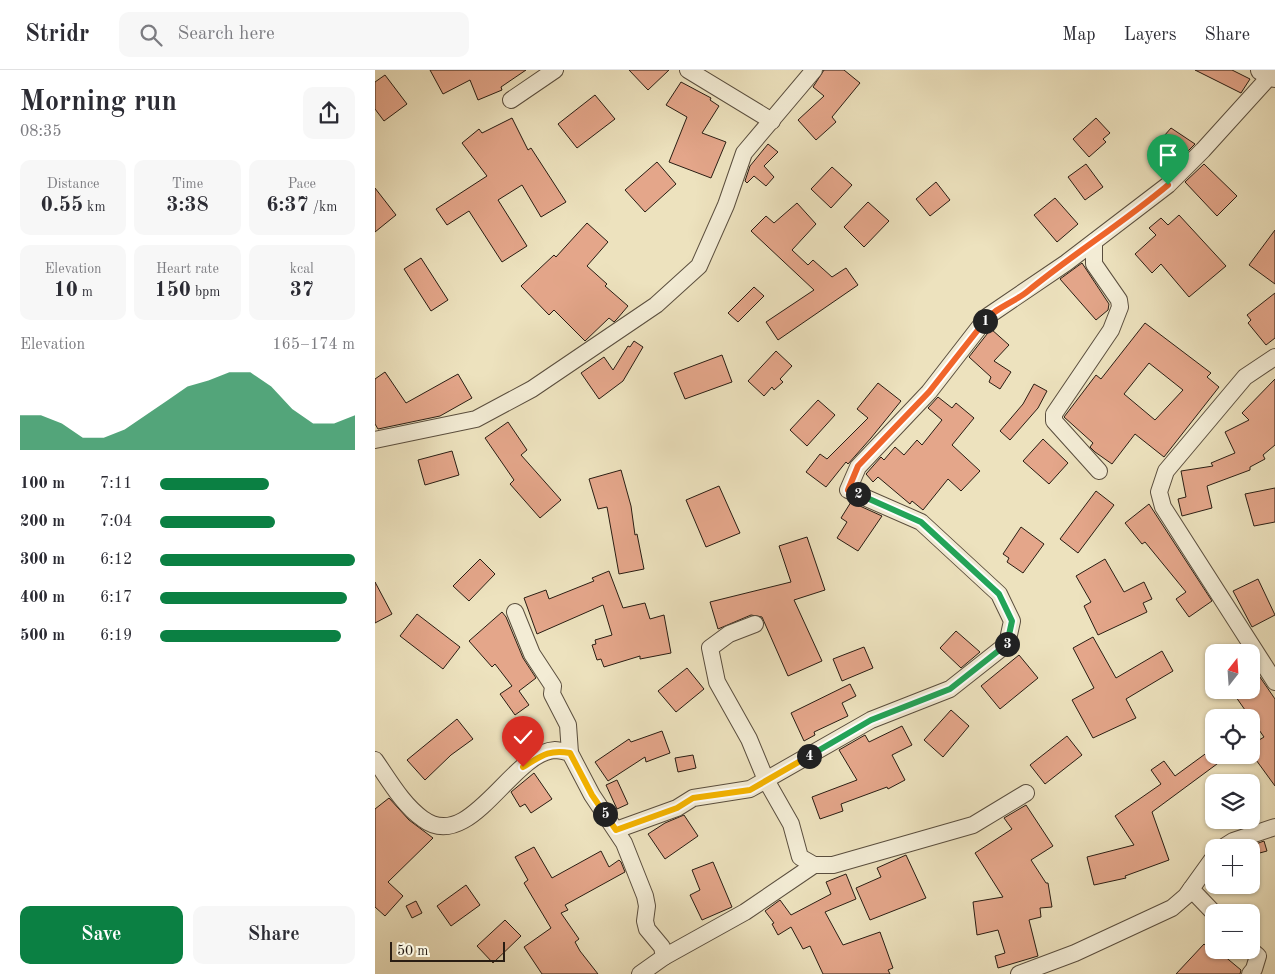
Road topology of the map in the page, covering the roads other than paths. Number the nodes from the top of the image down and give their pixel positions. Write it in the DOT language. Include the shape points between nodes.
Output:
graph roads {
  1 [pos="555,70"];
  2 [pos="688,70"];
  3 [pos="814,70"];
  4 [pos="1269,74"];
  5 [pos="511,100"];
  6 [pos="772,121"];
  7 [pos="1095,242"];
  8 [pos="1275,357"];
  9 [pos="375,440"];
  10 [pos="1099,471"];
  11 [pos="515,612"];
  12 [pos="755,624"];
  13 [pos="1275,682"];
  14 [pos="570,753"];
  15 [pos="375,760"];
  16 [pos="766,780"];
  17 [pos="1026,793"];
  18 [pos="1275,827"];
  19 [pos="616,830"];
  20 [pos="1239,839"];
  21 [pos="815,865"];
  22 [pos="1205,870"];
  23 [pos="1191,889"];
  24 [pos="1205,904"];
  25 [pos="664,957"];
  26 [pos="1257,959"];
  27 [pos="640,974"];
  28 [pos="1019,974"];
  29 [pos="1250,974"];
  1 -- 5 [label="street"];
  2 -- 6 [label="street"];
  3 -- 6 [label="street"];
  4 -- 7 [label="street" via="1168,185"];
  6 -- 9 [label="street" via="745,153 699,266 655,305 532,389 476,419"];
  7 -- 10 [label="street" via="1094,264 1121,307 1111,330 1054,414 1054,421"];
  7 -- 16 [label="street" via="989,316 929,392 858,466 848,490 921,522 999,594 1012,621 1007,644 950,689 871,720"];
  8 -- 13 [label="street" via="1245,377 1165,471 1159,492 1163,506"];
  11 -- 14 [label="street" via="532,654 553,686 551,694 568,725"];
  12 -- 16 [label="street" via="729,634 710,648 717,682 749,739"];
  14 -- 15 [label="street" via="549,752 523,767 460,823 436,827 406,803"];
  14 -- 19 [label="street" via="592,795"];
  16 -- 19 [label="street" via="750,790 693,798 677,808"];
  16 -- 21 [label="street" via="791,824 801,857"];
  17 -- 21 [label="street" via="973,824 833,865"];
  18 -- 20 [label="street"];
  19 -- 25 [label="street" via="645,896 647,929 662,947"];
  21 -- 25 [label="street" via="745,912"];
  22 -- 23 [label="street"];
  23 -- 24 [label="street"];
  23 -- 28 [label="street" via="1171,908 1075,953"];
  25 -- 27 [label="street"];
  26 -- 29 [label="street"];
}
